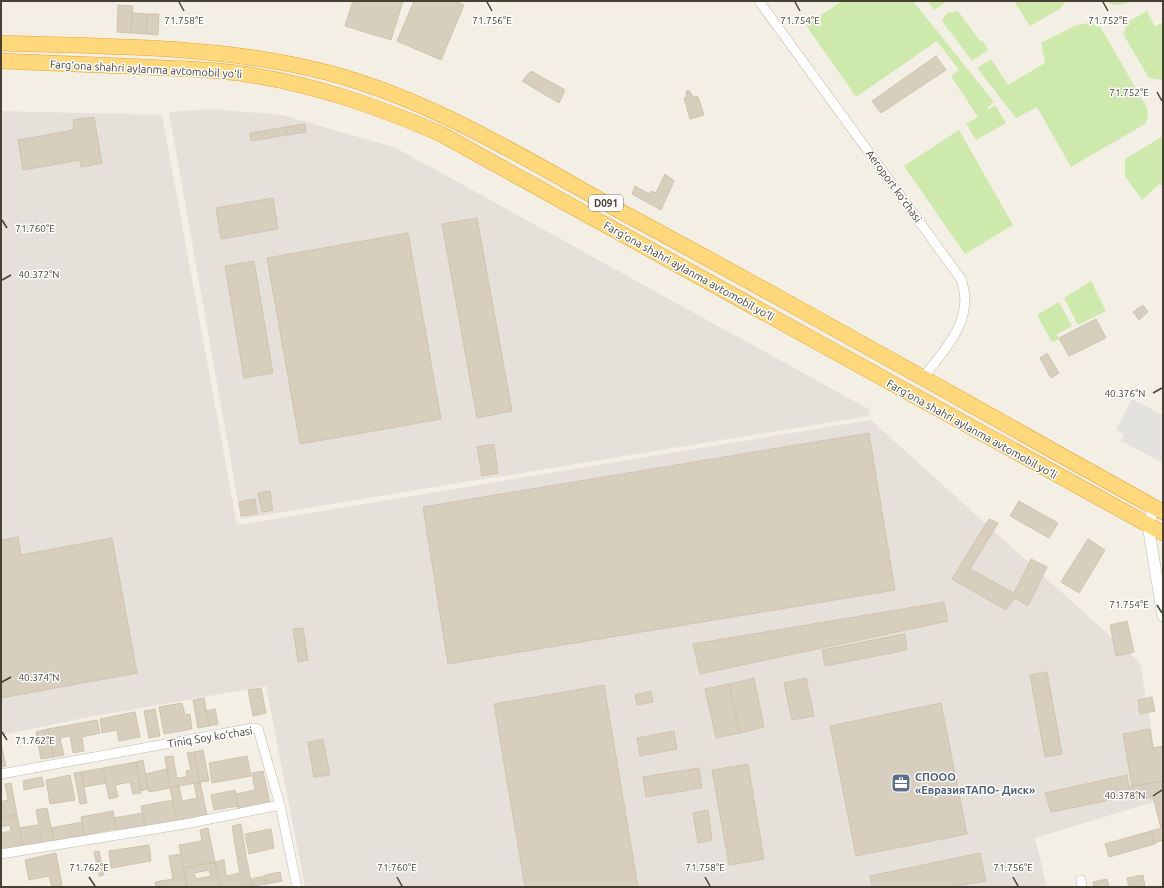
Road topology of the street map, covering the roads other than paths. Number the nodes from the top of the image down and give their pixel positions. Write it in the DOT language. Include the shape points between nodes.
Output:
graph roads {
  1 [pos="759,1"];
  2 [pos="1,43"];
  3 [pos="1,61"];
  4 [pos="922,379"];
  5 [pos="1158,510"];
  6 [pos="1148,525"];
  7 [pos="1163,533"];
  8 [pos="1163,616"];
  9 [pos="1,774"];
  10 [pos="280,805"];
  11 [pos="1,854"];
  12 [pos="295,887"];
  1 -- 4 [label="street, Aeroport koʻchasi" via="961,279 966,291 966,305 961,324"];
  2 -- 4 [label="highway, Fargʻona shahri aylanma avtomobil yoʻli / D091" via="183,50 257,58 315,69 377,88 456,122"];
  3 -- 6 [label="highway, Fargʻona shahri aylanma avtomobil yoʻli / D091" via="250,74 309,86 364,102 407,119 441,134"];
  4 -- 5 [label="highway, Fargʻona shahri aylanma avtomobil yoʻli / D091"];
  5 -- 6 [label="street"];
  6 -- 7 [label="highway, Fargʻona shahri aylanma avtomobil yoʻli / D091"];
  6 -- 8 [label="street"];
  9 -- 10 [label="street, Tiniq Soy koʻchasi" via="254,728 260,733"];
  10 -- 11 [label="street" via="185,824"];
  10 -- 12 [label="street, Tiniq Soy koʻchasi"];
}
